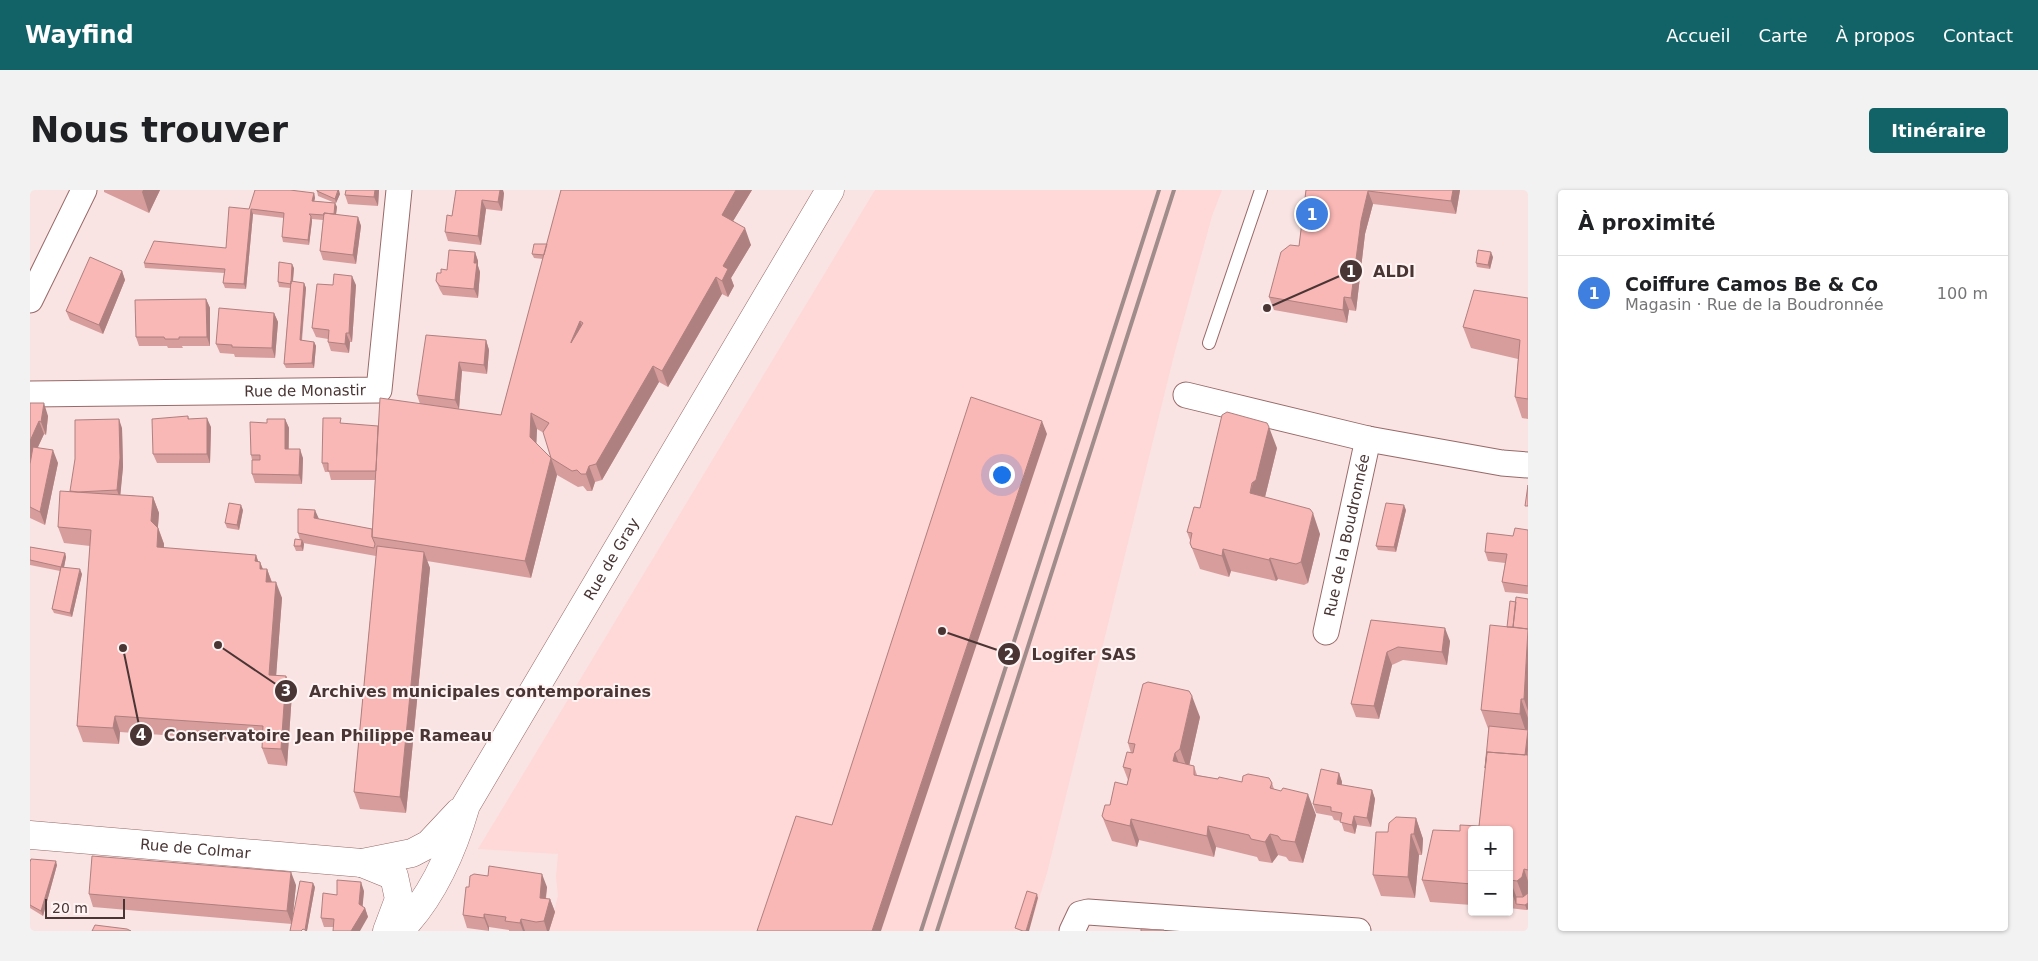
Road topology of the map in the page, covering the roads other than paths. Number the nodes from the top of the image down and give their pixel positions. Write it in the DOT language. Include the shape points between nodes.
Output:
graph roads {
  1 [pos="84,190"];
  2 [pos="399,190"];
  3 [pos="830,190"];
  4 [pos="1261,190"];
  5 [pos="30,300"];
  6 [pos="1209,343"];
  7 [pos="30,394"];
  8 [pos="1186,396"];
  9 [pos="1368,439"];
  10 [pos="1528,464"];
  11 [pos="1326,632"];
  12 [pos="466,805"];
  13 [pos="30,835"];
  14 [pos="362,863"];
  15 [pos="1076,923"];
  16 [pos="387,931"];
  17 [pos="399,931"];
  18 [pos="1358,931"];
  1 -- 5 [label="street"];
  2 -- 7 [label="street, Rue de Monastir" via="379,390"];
  3 -- 12 [label="main road, Rue de Gray"];
  4 -- 6 [label="lane"];
  8 -- 9 [label="street, Rue de la Boudronnée"];
  9 -- 10 [label="street, Rue de la Boudronnée" via="1502,463"];
  9 -- 11 [label="street, Rue de la Boudronnée"];
  12 -- 14 [label="main road, Rue de Colmar" via="421,849"];
  12 -- 17 [label="main road, Rue de Gray" via="448,854 417,911"];
  13 -- 14 [label="main road, Rue de Colmar"];
  14 -- 16 [label="main road, Rue de Colmar" via="394,876 399,899"];
  15 -- 18 [label="street" via="1088,912"];
}
